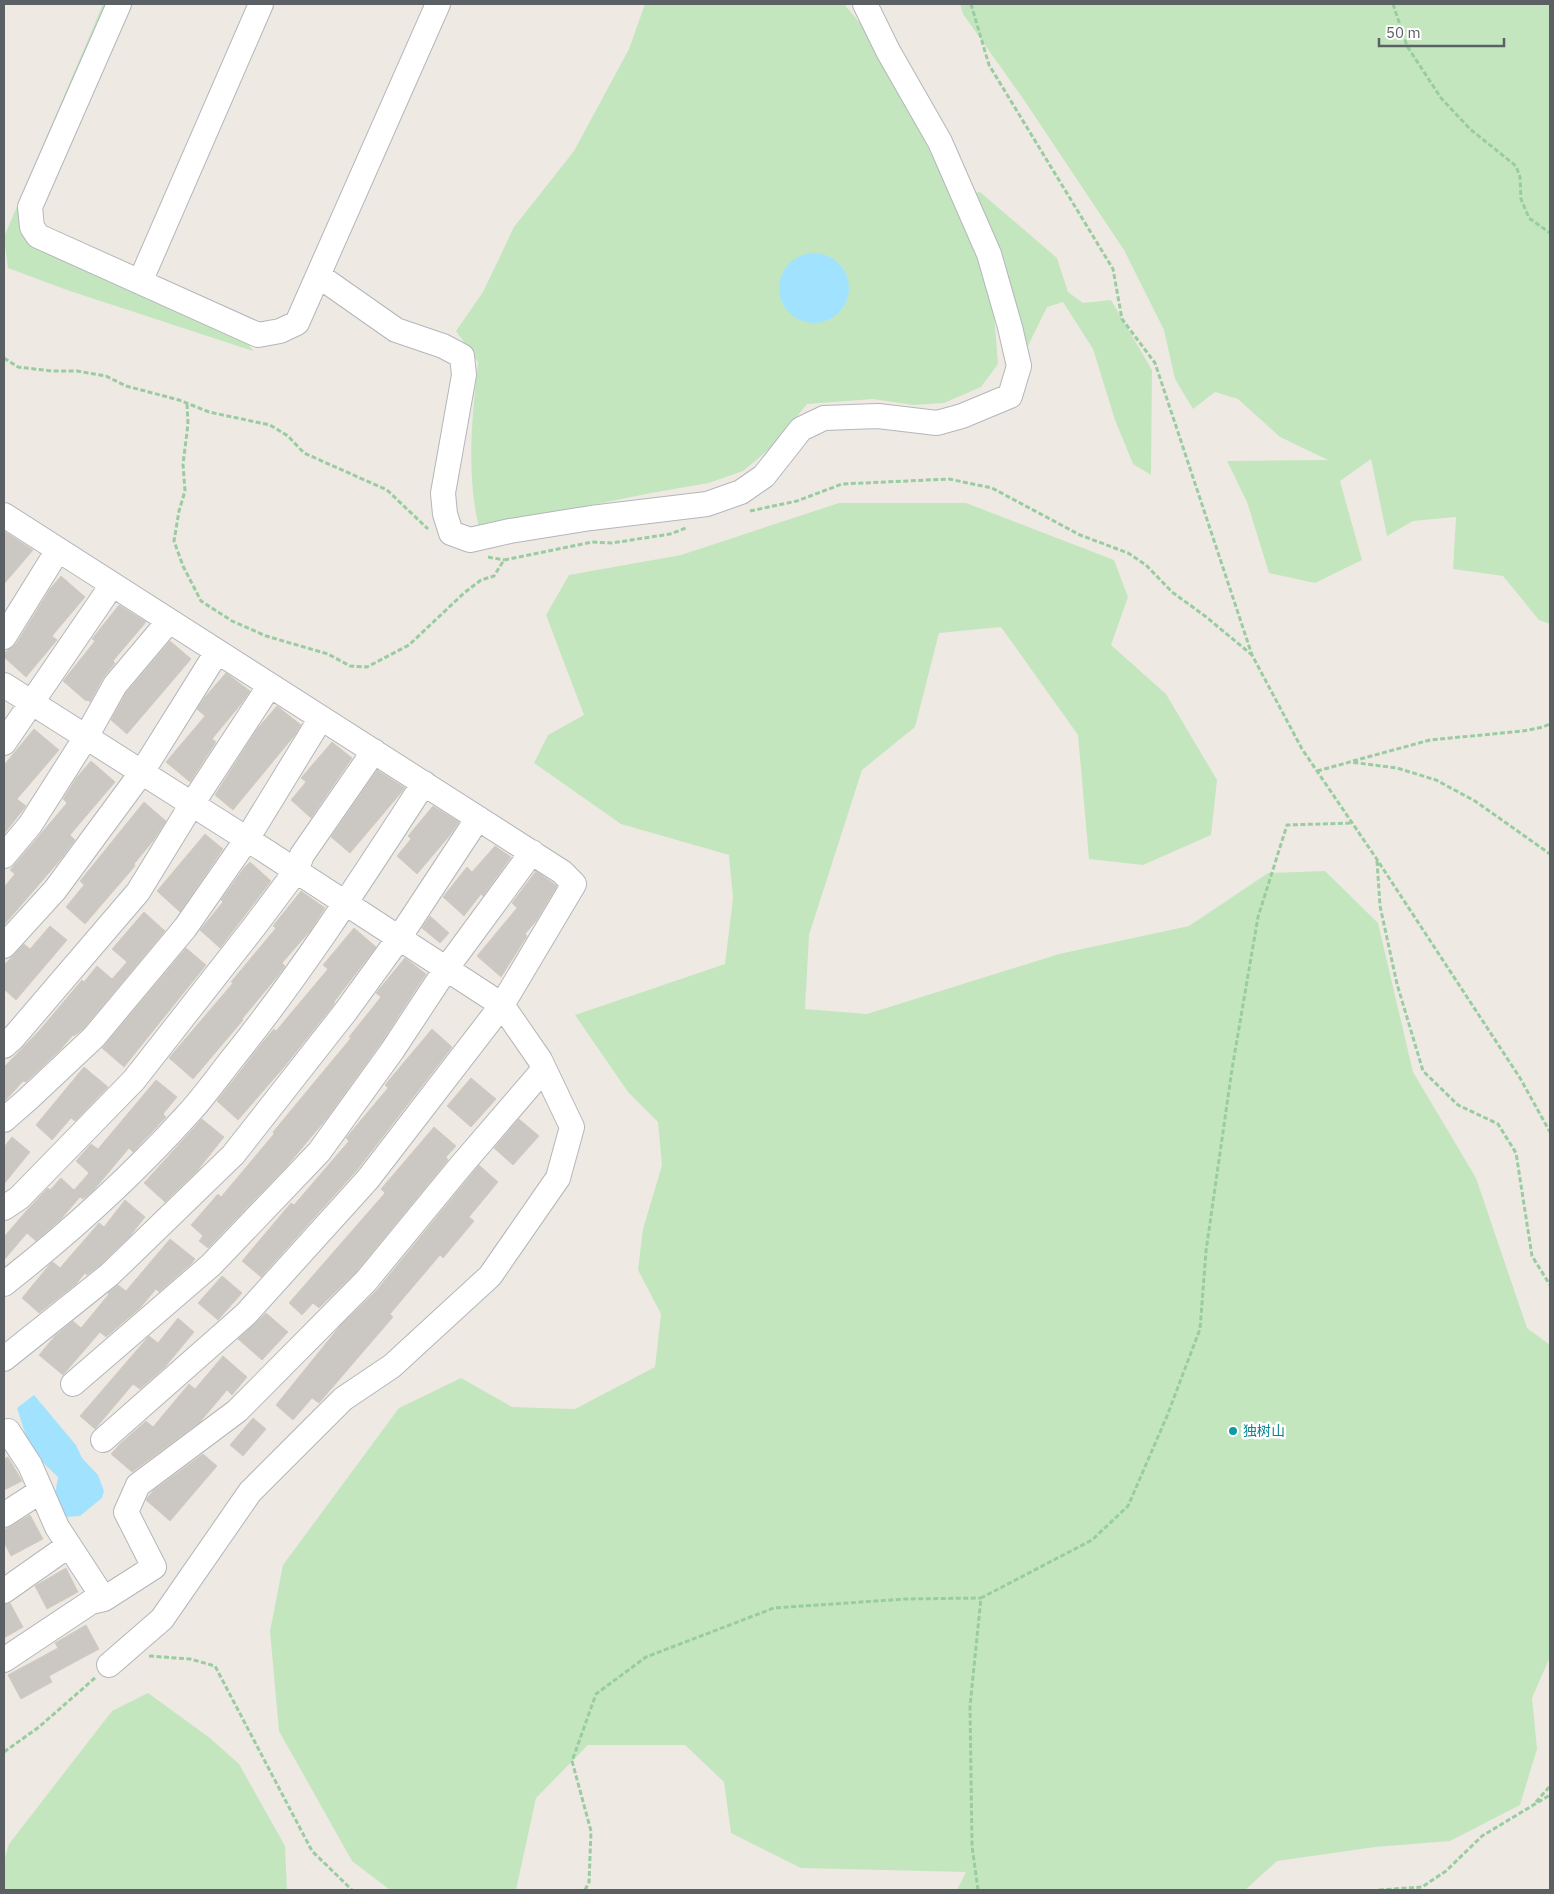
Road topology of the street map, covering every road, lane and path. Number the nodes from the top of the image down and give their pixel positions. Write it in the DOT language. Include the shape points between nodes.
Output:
graph roads {
  1 [pos="119,4"];
  2 [pos="261,4"];
  3 [pos="438,4"];
  4 [pos="865,4"];
  5 [pos="971,4"];
  6 [pos="1393,4"];
  7 [pos="1550,233"];
  8 [pos="319,276"];
  9 [pos="140,282"];
  10 [pos="4,358"];
  11 [pos="992,488"];
  12 [pos="4,515"];
  13 [pos="430,531"];
  14 [pos="58,550"];
  15 [pos="487,557"];
  16 [pos="504,560"];
  17 [pos="112,585"];
  18 [pos="169,621"];
  19 [pos="4,637"];
  20 [pos="217,652"];
  21 [pos="1252,655"];
  22 [pos="4,685"];
  23 [pos="270,685"];
  24 [pos="32,703"];
  25 [pos="321,718"];
  26 [pos="1550,724"];
  27 [pos="86,737"];
  28 [pos="4,743"];
  29 [pos="374,751"];
  30 [pos="1350,762"];
  31 [pos="1317,771"];
  32 [pos="142,772"];
  33 [pos="424,783"];
  34 [pos="192,804"];
  35 [pos="478,818"];
  36 [pos="1352,823"];
  37 [pos="247,839"];
  38 [pos="532,852"];
  39 [pos="1550,854"];
  40 [pos="4,856"];
  41 [pos="1376,858"];
  42 [pos="296,870"];
  43 [pos="346,904"];
  44 [pos="399,938"];
  45 [pos="4,946"];
  46 [pos="446,969"];
  47 [pos="502,1005"];
  48 [pos="4,1046"];
  49 [pos="544,1069"];
  50 [pos="4,1120"];
  51 [pos="1550,1132"];
  52 [pos="4,1208"];
  53 [pos="4,1284"];
  54 [pos="1550,1285"];
  55 [pos="4,1359"];
  56 [pos="72,1384"];
  57 [pos="4,1434"];
  58 [pos="103,1440"];
  59 [pos="41,1491"];
  60 [pos="4,1515"];
  61 [pos="68,1546"];
  62 [pos="4,1591"];
  63 [pos="981,1598"];
  64 [pos="104,1599"];
  65 [pos="146,1656"];
  66 [pos="4,1660"];
  67 [pos="109,1665"];
  68 [pos="4,1752"];
  69 [pos="1550,1786"];
  70 [pos="1550,1796"];
  71 [pos="1534,1804"];
  72 [pos="352,1890"];
  73 [pos="585,1890"];
  74 [pos="978,1890"];
  75 [pos="1379,1890"];
  1 -- 9 [label="lane" via="30,207 30,217 38,236"];
  2 -- 9 [label="lane"];
  3 -- 8 [label="lane"];
  4 -- 8 [label="lane" via="940,142 988,254 1019,366 1010,396 937,423 878,416 824,418 801,429 764,476 741,492 707,504 590,518 470,540 452,533 445,514 443,493 464,375 462,356 396,330"];
  5 -- 21 [label="path" via="989,66 1113,269 1122,320 1156,363"];
  6 -- 7 [label="path" via="1407,46 1441,98 1470,129 1516,166 1521,199 1529,218"];
  8 -- 9 [label="lane" via="297,323 280,331 258,335"];
  10 -- 13 [label="path" via="18,367 106,376 126,386 209,412 270,425 288,436 304,453 387,490"];
  11 -- 21 [label="path" via="1080,535 1128,553"];
  12 -- 14 [label="lane"];
  14 -- 17 [label="lane"];
  14 -- 19 [label="lane"];
  15 -- 16 [label="path"];
  17 -- 18 [label="lane"];
  17 -- 24 [label="lane"];
  18 -- 20 [label="lane"];
  18 -- 27 [label="lane" via="115,685"];
  20 -- 23 [label="lane"];
  20 -- 32 [label="lane"];
  21 -- 31 [label="path"];
  22 -- 24 [label="lane"];
  23 -- 25 [label="lane"];
  23 -- 34 [label="lane"];
  24 -- 27 [label="lane"];
  24 -- 28 [label="lane"];
  25 -- 29 [label="lane"];
  25 -- 37 [label="lane"];
  26 -- 30 [label="path" via="1523,731 1430,740"];
  27 -- 32 [label="lane"];
  27 -- 40 [label="lane" via="30,825"];
  29 -- 33 [label="lane"];
  29 -- 42 [label="lane" via="302,854"];
  30 -- 31 [label="path"];
  30 -- 39 [label="path" via="1397,768 1436,780 1475,802"];
  31 -- 36 [label="path"];
  32 -- 34 [label="lane"];
  32 -- 45 [label="lane" via="55,890"];
  33 -- 35 [label="lane"];
  33 -- 43 [label="lane"];
  34 -- 37 [label="lane"];
  34 -- 48 [label="lane" via="138,892"];
  35 -- 38 [label="lane"];
  35 -- 44 [label="lane"];
  36 -- 41 [label="path"];
  36 -- 63 [label="path" via="1287,825 1258,917 1206,1251 1200,1329 1128,1506 1092,1540"];
  37 -- 42 [label="lane"];
  37 -- 50 [label="lane" via="185,928 94,1037"];
  38 -- 46 [label="lane"];
  38 -- 47 [label="lane" via="574,884"];
  41 -- 51 [label="path" via="1520,1078"];
  41 -- 54 [label="path" via="1380,906 1397,984 1423,1071 1458,1105 1498,1124 1516,1153 1532,1256"];
  42 -- 43 [label="lane"];
  42 -- 52 [label="lane" via="134,1080 19,1198"];
  43 -- 44 [label="lane"];
  43 -- 53 [label="lane" via="268,1014 187,1114 96,1208"];
  44 -- 46 [label="lane"];
  44 -- 55 [label="lane" via="233,1155 109,1275"];
  46 -- 47 [label="lane"];
  46 -- 56 [label="lane" via="319,1152 211,1265"];
  47 -- 49 [label="lane"];
  47 -- 58 [label="lane" via="368,1178 246,1314"];
  49 -- 64 [label="lane" via="366,1281 238,1410 138,1485 126,1512 154,1568"];
  49 -- 67 [label="lane" via="572,1127 558,1178 490,1276 392,1366 343,1398 250,1492 162,1619"];
  57 -- 59 [label="lane" via="8,1431 30,1465"];
  59 -- 60 [label="lane"];
  59 -- 61 [label="lane"];
  61 -- 62 [label="lane"];
  61 -- 64 [label="lane"];
  63 -- 73 [label="path" via="905,1599 774,1608 646,1658 596,1694 572,1761 591,1831 589,1882"];
  63 -- 74 [label="path" via="970,1706 972,1846"];
  64 -- 66 [label="lane" via="91,1602"];
  65 -- 72 [label="path" via="190,1659 215,1666 312,1851"];
  67 -- 68 [label="path"];
  69 -- 71 [label="path"];
  70 -- 71 [label="path"];
  71 -- 75 [label="path" via="1482,1836 1446,1871 1422,1887"];
}
